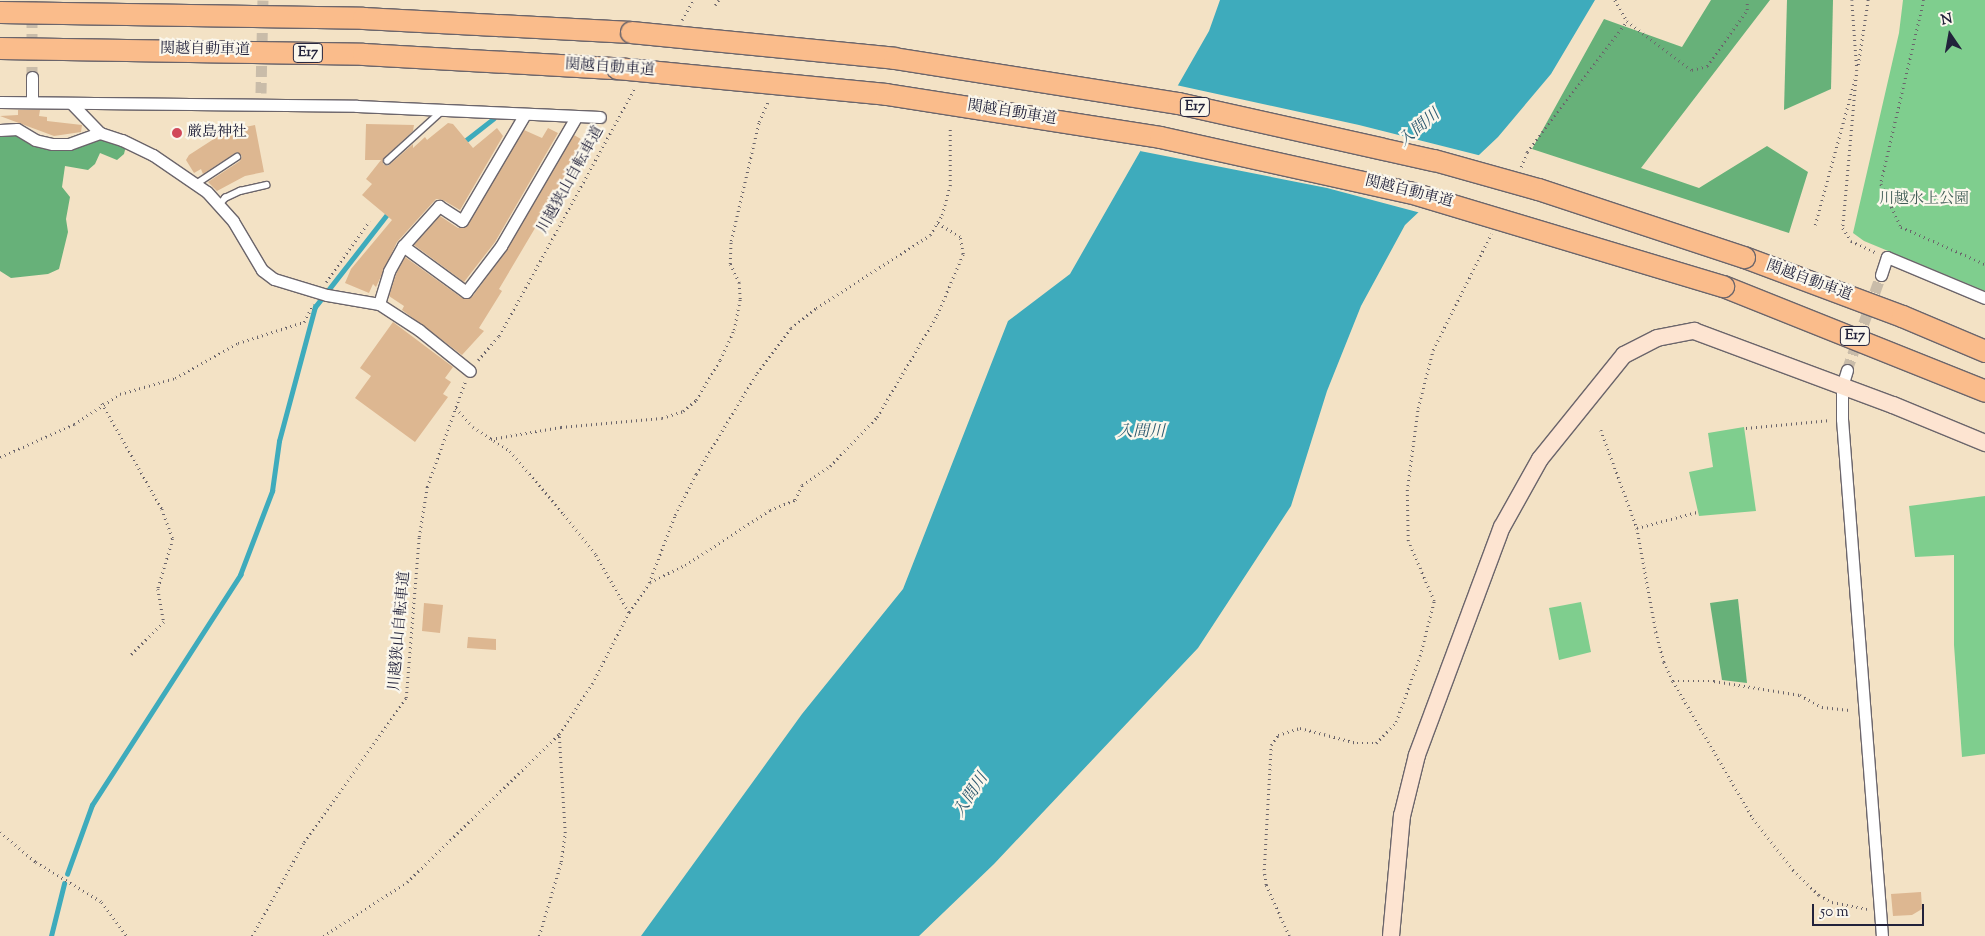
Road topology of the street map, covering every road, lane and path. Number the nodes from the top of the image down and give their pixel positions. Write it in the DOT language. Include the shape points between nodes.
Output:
graph roads {
  1 [pos="693,0"];
  2 [pos="719,0"];
  3 [pos="1615,0"];
  4 [pos="1747,0"];
  5 [pos="1852,0"];
  6 [pos="1868,0"];
  7 [pos="1924,0"];
  8 [pos="715,5"];
  9 [pos="0,12"];
  10 [pos="1627,21"];
  11 [pos="678,26"];
  12 [pos="0,48"];
  13 [pos="1857,70"];
  14 [pos="32,77"];
  15 [pos="640,81"];
  16 [pos="768,101"];
  17 [pos="0,102"];
  18 [pos="32,102"];
  19 [pos="72,104"];
  20 [pos="442,111"];
  21 [pos="525,114"];
  22 [pos="576,117"];
  23 [pos="600,117"];
  24 [pos="950,128"];
  25 [pos="0,130"];
  26 [pos="100,134"];
  27 [pos="237,157"];
  28 [pos="387,162"];
  29 [pos="1520,169"];
  30 [pos="196,184"];
  31 [pos="266,185"];
  32 [pos="220,204"];
  33 [pos="369,220"];
  34 [pos="936,224"];
  35 [pos="1815,225"];
  36 [pos="1494,229"];
  37 [pos="403,246"];
  38 [pos="1887,257"];
  39 [pos="1985,264"];
  40 [pos="1881,275"];
  41 [pos="322,294"];
  42 [pos="1985,298"];
  43 [pos="380,304"];
  44 [pos="1985,351"];
  45 [pos="1847,370"];
  46 [pos="470,371"];
  47 [pos="1842,386"];
  48 [pos="1985,390"];
  49 [pos="102,403"];
  50 [pos="456,408"];
  51 [pos="1842,419"];
  52 [pos="1746,428"];
  53 [pos="1601,430"];
  54 [pos="491,439"];
  55 [pos="1985,443"];
  56 [pos="0,457"];
  57 [pos="1697,512"];
  58 [pos="1637,528"];
  59 [pos="649,583"];
  60 [pos="629,612"];
  61 [pos="129,657"];
  62 [pos="1673,681"];
  63 [pos="1866,710"];
  64 [pos="559,734"];
  65 [pos="0,832"];
  66 [pos="1882,910"];
  67 [pos="127,936"];
  68 [pos="252,936"];
  69 [pos="324,936"];
  70 [pos="539,936"];
  71 [pos="1289,936"];
  72 [pos="1391,936"];
  73 [pos="1882,936"];
  1 -- 11 [label="path"];
  2 -- 8 [label="path"];
  3 -- 10 [label="path"];
  4 -- 10 [label="path" via="1747,10 1708,66 1700,70 1692,70"];
  5 -- 13 [label="path"];
  6 -- 13 [label="path"];
  7 -- 39 [label="path" via="1881,184 1901,227"];
  9 -- 44 [label="highway, 関越自動車道 / E17, bridge" via="363,18 631,32 894,58 1187,105 1415,156 1538,188 1744,257"];
  10 -- 29 [label="path" via="1527,152"];
  12 -- 48 [label="highway, 関越自動車道 / E17, bridge" via="363,54 616,68 886,94 1160,137 1409,192 1723,286"];
  13 -- 35 [label="path"];
  13 -- 38 [label="path" via="1843,228 1851,241"];
  14 -- 18 [label="street"];
  15 -- 46 [label="path, 川越狭山自転車道" via="499,336"];
  16 -- 54 [label="path" via="759,122 731,241 730,264 739,283 740,299 734,330 696,400 683,411 662,418 561,427"];
  17 -- 18 [label="street"];
  18 -- 19 [label="street"];
  19 -- 20 [label="street" via="261,99"];
  19 -- 26 [label="street"];
  20 -- 21 [label="street"];
  20 -- 28 [label="lane"];
  21 -- 22 [label="street"];
  21 -- 37 [label="street" via="462,221 439,206"];
  22 -- 23 [label="street"];
  22 -- 37 [label="street" via="501,246 466,292"];
  24 -- 34 [label="path" via="950,186"];
  25 -- 26 [label="street" via="17,129 34,140 53,144 69,144"];
  26 -- 30 [label="street" via="122,140 152,155"];
  27 -- 30 [label="lane"];
  30 -- 32 [label="street"];
  31 -- 32 [label="lane" via="240,191"];
  32 -- 41 [label="street" via="262,270 274,279"];
  33 -- 41 [label="path"];
  34 -- 59 [label="path" via="921,242 816,308 791,328 757,372 696,474 675,515"];
  34 -- 59 [label="path" via="960,237 963,254 937,315 877,417 830,466 802,485 795,500 770,510"];
  36 -- 71 [label="path" via="1433,350 1418,408 1407,491 1408,541 1434,601 1420,656 1396,722 1376,743 1357,743 1300,728 1278,735 1271,745 1264,870 1266,885"];
  37 -- 43 [label="street" via="389,271"];
  38 -- 40 [label="street"];
  38 -- 42 [label="street"];
  41 -- 43 [label="street"];
  41 -- 49 [label="path" via="304,322 238,343 194,370"];
  43 -- 46 [label="street"];
  45 -- 47 [label="street"];
  46 -- 50 [label="path, 川越狭山自転車道"];
  47 -- 51 [label="street"];
  47 -- 55 [label="street"];
  47 -- 72 [label="street" via="1694,331 1657,338 1624,355 1614,366 1540,459 1502,527 1417,755 1400,832"];
  49 -- 56 [label="path" via="68,427"];
  49 -- 61 [label="path" via="162,509 173,539 158,589 164,622"];
  50 -- 54 [label="path" via="463,419"];
  50 -- 68 [label="path, 川越狭山自転車道" via="431,473 423,510 406,698 304,842"];
  51 -- 52 [label="path"];
  51 -- 63 [label="street"];
  53 -- 58 [label="path"];
  54 -- 60 [label="path" via="510,451 564,514 596,555"];
  57 -- 58 [label="path"];
  58 -- 62 [label="path" via="1656,632"];
  59 -- 60 [label="path"];
  60 -- 64 [label="path" via="592,684"];
  62 -- 63 [label="path" via="1714,681 1800,695 1822,707"];
  62 -- 66 [label="path" via="1753,818 1806,884 1832,902"];
  63 -- 66 [label="street"];
  64 -- 69 [label="path" via="407,882"];
  64 -- 70 [label="path" via="565,832 561,862"];
  65 -- 67 [label="path" via="36,862 102,902"];
  66 -- 73 [label="street"];
}
